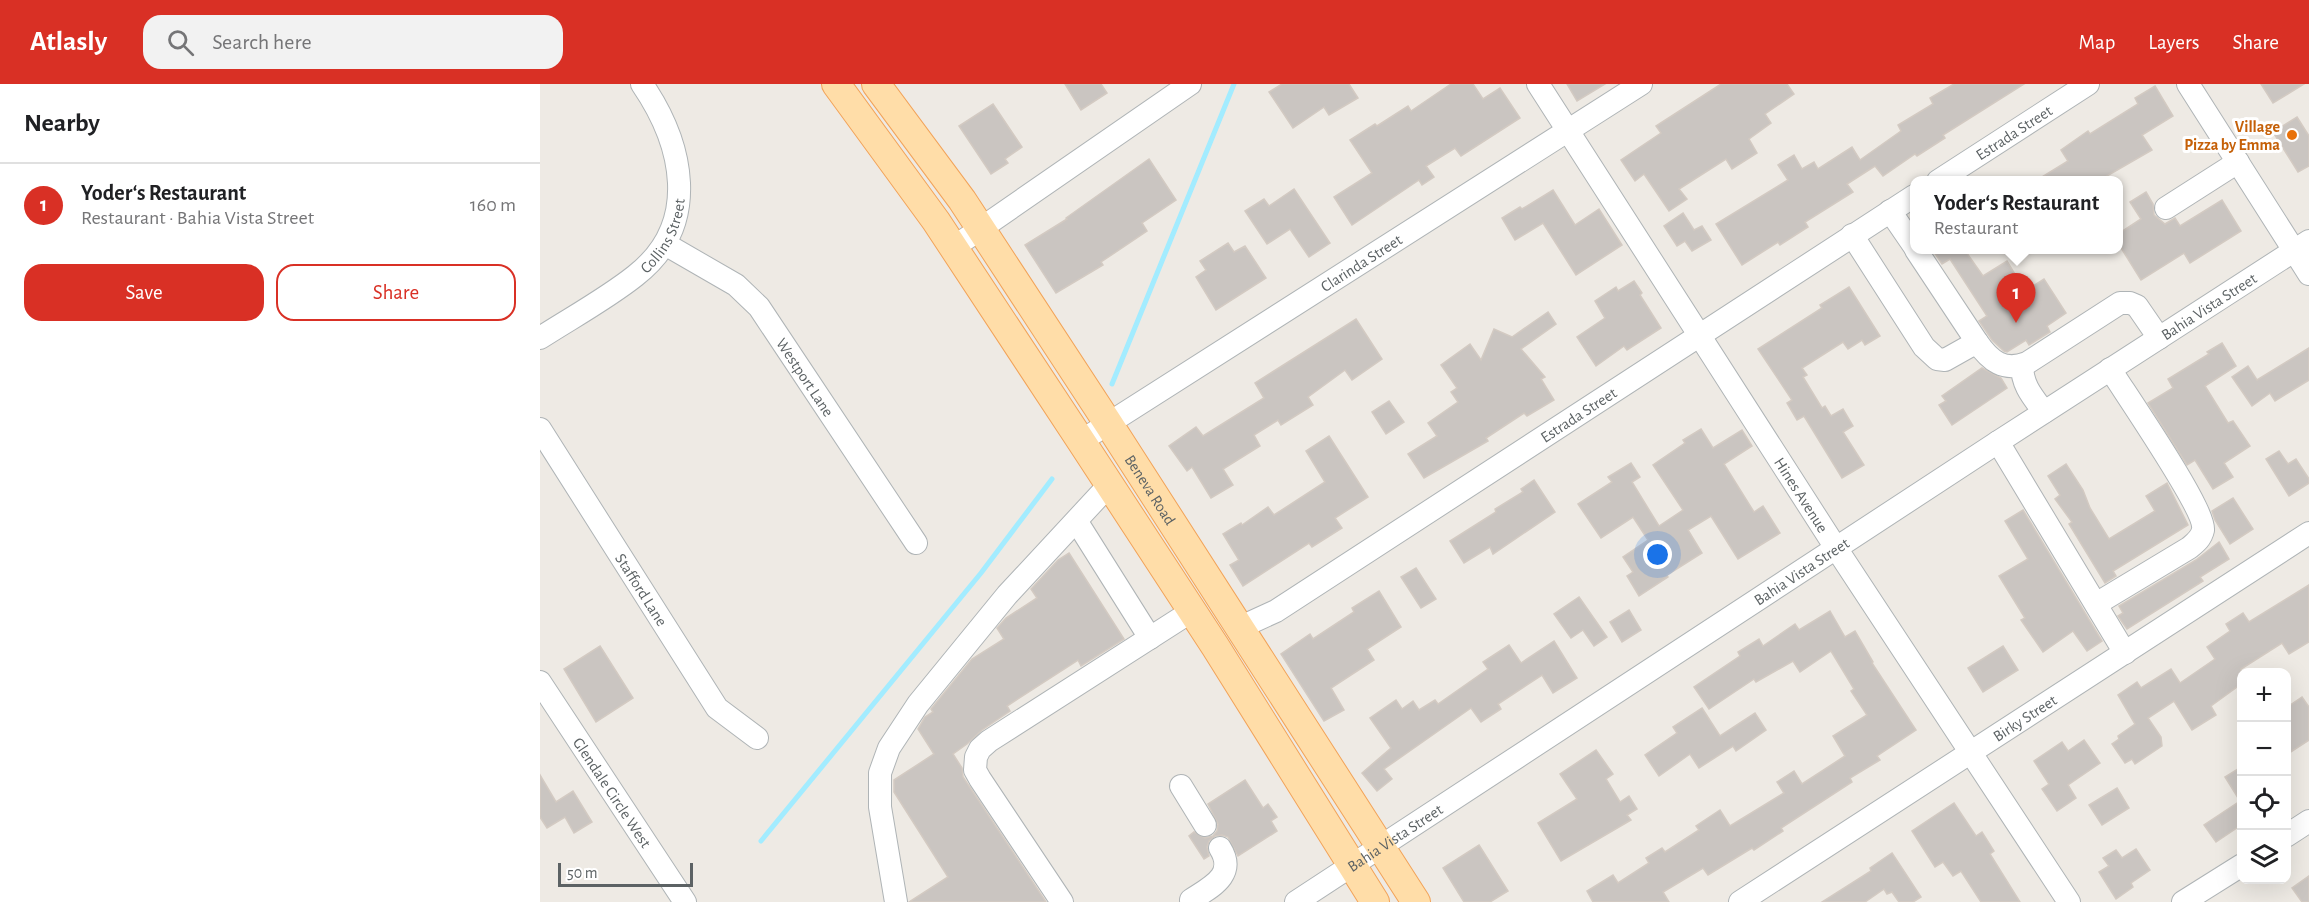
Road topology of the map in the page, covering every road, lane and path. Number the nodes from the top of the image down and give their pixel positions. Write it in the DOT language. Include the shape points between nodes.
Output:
graph roads {
  1 [pos="642,84"];
  2 [pos="836,84"];
  3 [pos="876,84"];
  4 [pos="1190,84"];
  5 [pos="1538,84"];
  6 [pos="1641,84"];
  7 [pos="2088,84"];
  8 [pos="2188,84"];
  9 [pos="1568,131"];
  10 [pos="2238,162"];
  11 [pos="1944,176"];
  12 [pos="1910,198"];
  13 [pos="2166,207"];
  14 [pos="1890,211"];
  15 [pos="981,230"];
  16 [pos="1852,236"];
  17 [pos="1910,241"];
  18 [pos="665,244"];
  19 [pos="2302,246"];
  20 [pos="954,247"];
  21 [pos="1919,254"];
  22 [pos="2309,274"];
  23 [pos="1699,334"];
  24 [pos="540,338"];
  25 [pos="2159,338"];
  26 [pos="1977,342"];
  27 [pos="2022,365"];
  28 [pos="2110,369"];
  29 [pos="2043,412"];
  30 [pos="1108,423"];
  31 [pos="540,429"];
  32 [pos="1081,441"];
  33 [pos="1998,442"];
  34 [pos="1110,484"];
  35 [pos="1077,522"];
  36 [pos="2309,533"];
  37 [pos="916,543"];
  38 [pos="1836,548"];
  39 [pos="2096,604"];
  40 [pos="1192,611"];
  41 [pos="1240,627"];
  42 [pos="1150,638"];
  43 [pos="2125,653"];
  44 [pos="540,682"];
  45 [pos="757,738"];
  46 [pos="1972,753"];
  47 [pos="1181,786"];
  48 [pos="2309,821"];
  49 [pos="1206,825"];
  50 [pos="2291,833"];
  51 [pos="1380,847"];
  52 [pos="1221,848"];
  53 [pos="1351,866"];
  54 [pos="2237,868"];
  55 [pos="1191,900"];
  56 [pos="685,902"];
  57 [pos="896,902"];
  58 [pos="1062,902"];
  59 [pos="1296,902"];
  60 [pos="1375,902"];
  61 [pos="1416,902"];
  62 [pos="1740,902"];
  63 [pos="2069,902"];
  64 [pos="2183,902"];
  1 -- 18 [label="street, Collins Street" via="656,105 675,152 678,206"];
  2 -- 20 [label="main road, Beneva Road"];
  3 -- 15 [label="main road, Beneva Road"];
  4 -- 15 [label="street"];
  5 -- 9 [label="street, Hines Avenue"];
  6 -- 9 [label="street, Clarinda Street"];
  7 -- 11 [label="street, Estrada Street"];
  8 -- 10 [label="street"];
  9 -- 23 [label="street, Hines Avenue"];
  9 -- 30 [label="street, Clarinda Street"];
  10 -- 13 [label="street"];
  10 -- 19 [label="street"];
  12 -- 14 [label="street, Estrada Street"];
  14 -- 16 [label="street, Estrada Street"];
  14 -- 17 [label="street"];
  15 -- 20 [label="street"];
  15 -- 30 [label="main road, Beneva Road"];
  16 -- 23 [label="street, Estrada Street"];
  16 -- 26 [label="street" via="1924,347 1937,359 1945,360"];
  18 -- 24 [label="street, Collins Street" via="635,276"];
  18 -- 37 [label="street, Westport Lane" via="736,285 759,307"];
  19 -- 22 [label="street"];
  19 -- 25 [label="street, Bahia Vista Street"];
  20 -- 32 [label="main road, Beneva Road"];
  21 -- 26 [label="street"];
  23 -- 38 [label="street, Hines Avenue"];
  23 -- 41 [label="street, Estrada Street" via="1276,611"];
  25 -- 27 [label="street" via="2137,306 2120,303"];
  25 -- 28 [label="street, Bahia Vista Street"];
  26 -- 27 [label="street" via="2006,367"];
  27 -- 29 [label="street" via="2026,387"];
  28 -- 29 [label="street, Bahia Vista Street"];
  28 -- 39 [label="street" via="2189,494 2203,529 2189,548"];
  29 -- 33 [label="street, Bahia Vista Street"];
  30 -- 32 [label="street, Clarinda Street"];
  30 -- 41 [label="main road, Beneva Road"];
  31 -- 45 [label="street, Stafford Lane" via="717,708"];
  32 -- 34 [label="main road, Beneva Road"];
  33 -- 38 [label="street, Bahia Vista Street"];
  33 -- 39 [label="street"];
  34 -- 35 [label="street"];
  34 -- 40 [label="main road, Beneva Road"];
  35 -- 42 [label="street"];
  35 -- 57 [label="street" via="1007,595 918,704 889,748 880,773 880,807"];
  36 -- 43 [label="street, Birky Street"];
  38 -- 46 [label="street, Hines Avenue"];
  38 -- 51 [label="street, Bahia Vista Street"];
  39 -- 43 [label="street"];
  40 -- 42 [label="street"];
  40 -- 53 [label="main road, Beneva Road"];
  41 -- 51 [label="main road, Beneva Road"];
  42 -- 58 [label="street" via="1015,723 985,745 976,757 975,770 980,779"];
  43 -- 46 [label="street, Birky Street"];
  44 -- 56 [label="street, Glendale Circle West"];
  46 -- 62 [label="street, Birky Street"];
  46 -- 63 [label="street, Hines Avenue"];
  47 -- 49 [label="street"];
  48 -- 50 [label="street"];
  51 -- 53 [label="street, Bahia Vista Street"];
  51 -- 61 [label="main road, Beneva Road"];
  52 -- 55 [label="street" via="1227,862 1224,872"];
  53 -- 59 [label="street, Bahia Vista Street"];
  53 -- 60 [label="main road, Beneva Road"];
  54 -- 64 [label="street"];
}
